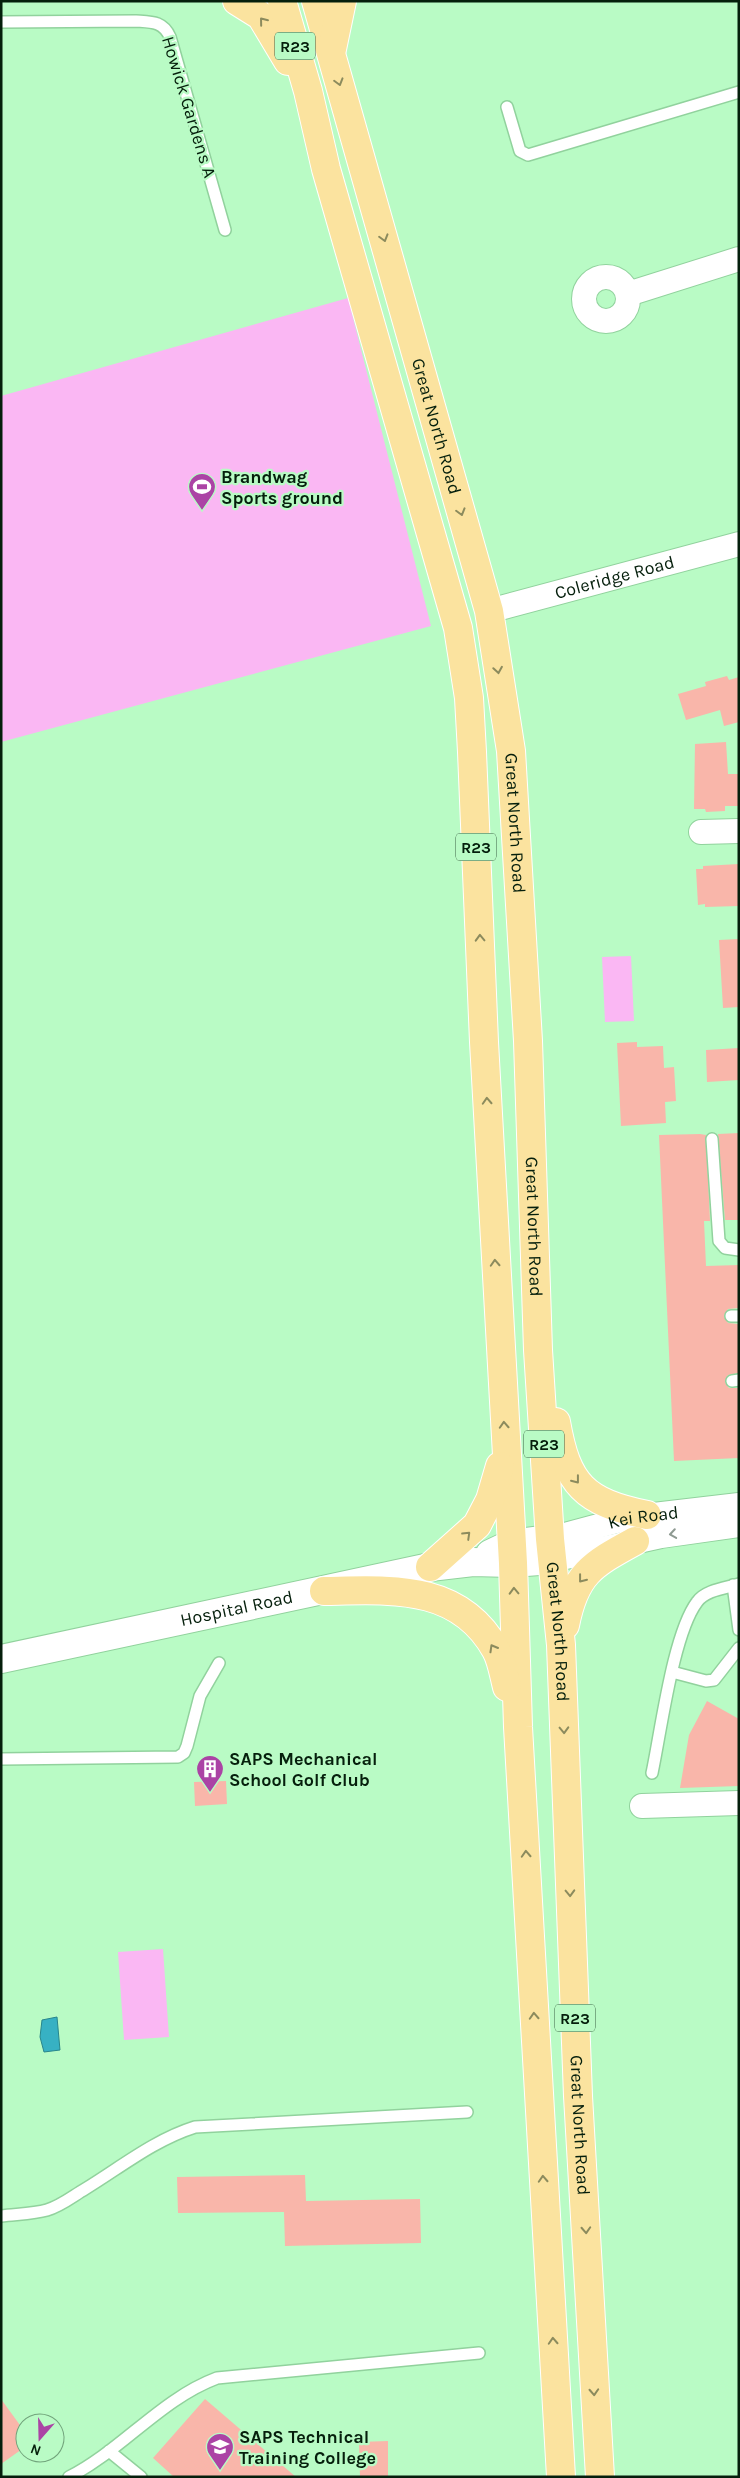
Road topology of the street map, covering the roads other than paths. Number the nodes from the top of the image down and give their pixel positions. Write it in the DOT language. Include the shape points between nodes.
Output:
graph roads {
  1 [pos="237,1"];
  2 [pos="282,1"];
  3 [pos="316,1"];
  4 [pos="342,1"];
  5 [pos="1,22"];
  6 [pos="331,52"];
  7 [pos="308,91"];
  8 [pos="739,92"];
  9 [pos="507,107"];
  10 [pos="225,230"];
  11 [pos="739,259"];
  12 [pos="628,294"];
  13 [pos="739,544"];
  14 [pos="489,611"];
  15 [pos="739,831"];
  16 [pos="701,832"];
  17 [pos="712,1140"];
  18 [pos="739,1250"];
  19 [pos="538,1350"];
  20 [pos="506,1453"];
  21 [pos="739,1505"];
  22 [pos="647,1515"];
  23 [pos="739,1525"];
  24 [pos="635,1541"];
  25 [pos="551,1549"];
  26 [pos="512,1554"];
  27 [pos="430,1566"];
  28 [pos="736,1585"];
  29 [pos="324,1591"];
  30 [pos="739,1630"];
  31 [pos="561,1645"];
  32 [pos="739,1648"];
  33 [pos="1,1659"];
  34 [pos="219,1663"];
  35 [pos="672,1672"];
  36 [pos="518,1727"];
  37 [pos="1,1759"];
  38 [pos="652,1773"];
  39 [pos="739,1803"];
  40 [pos="642,1806"];
  41 [pos="578,2096"];
  42 [pos="538,2097"];
  43 [pos="467,2112"];
  44 [pos="1,2216"];
  45 [pos="479,2353"];
  46 [pos="109,2451"];
  47 [pos="69,2477"];
  48 [pos="140,2477"];
  49 [pos="561,2477"];
  50 [pos="600,2477"];
  7 -- 1 [label="main road, one-way" via="260,16"];
  2 -- 7 [label="main road, Great North Road / R23"];
  3 -- 6 [label="main road, Great North Road / R23"];
  4 -- 6 [label="main road"];
  5 -- 10 [label="lane, Howick Gardens A" via="136,21 164,26 170,37"];
  6 -- 14 [label="main road, Great North Road / R23, one-way"];
  20 -- 7 [label="main road, Great North Road / R23, one-way" via="472,752 464,660 414,470 326,169"];
  8 -- 9 [label="lane" via="528,155 520,151"];
  11 -- 12 [label="street"];
  13 -- 14 [label="street, Coleridge Road"];
  14 -- 19 [label="main road, Great North Road / R23, one-way" via="511,751 528,1041"];
  15 -- 16 [label="street"];
  17 -- 18 [label="lane" via="719,1241 726,1248"];
  19 -- 22 [label="main road, one-way" via="569,1472 587,1493 604,1503"];
  19 -- 25 [label="main road, Great North Road / R23"];
  20 -- 26 [label="main road, Great North Road / R23"];
  27 -- 20 [label="main road, one-way" via="478,1524"];
  21 -- 22 [label="street, Kei Road"];
  22 -- 25 [label="street, Kei Road"];
  23 -- 24 [label="street, Kei Road, one-way"];
  24 -- 25 [label="street, Kei Road"];
  24 -- 31 [label="main road, one-way" via="600,1560 576,1587"];
  25 -- 26 [label="street, Hospital Road"];
  25 -- 31 [label="main road, Great North Road / R23"];
  26 -- 27 [label="street, Hospital Road"];
  36 -- 26 [label="main road, Great North Road / R23, one-way"];
  27 -- 29 [label="street, Hospital Road"];
  28 -- 30 [label="lane"];
  28 -- 35 [label="lane" via="697,1600 686,1622"];
  29 -- 33 [label="street, Hospital Road"];
  36 -- 29 [label="main road, one-way" via="497,1651 482,1629 464,1613 441,1600 412,1591"];
  31 -- 41 [label="main road, Great North Road / R23, one-way"];
  32 -- 35 [label="lane" via="714,1680"];
  34 -- 37 [label="lane" via="200,1696 187,1746 178,1757"];
  35 -- 38 [label="lane"];
  42 -- 36 [label="main road, Great North Road / R23, one-way"];
  39 -- 40 [label="street"];
  41 -- 42 [label="main road"];
  41 -- 50 [label="main road, Great North Road / R23, one-way"];
  49 -- 42 [label="main road, Great North Road / R23, one-way"];
  43 -- 44 [label="lane" via="195,2127 151,2145 107,2176 47,2210"];
  45 -- 46 [label="lane" via="216,2378 181,2396"];
  46 -- 47 [label="lane"];
  46 -- 48 [label="lane"];
}
